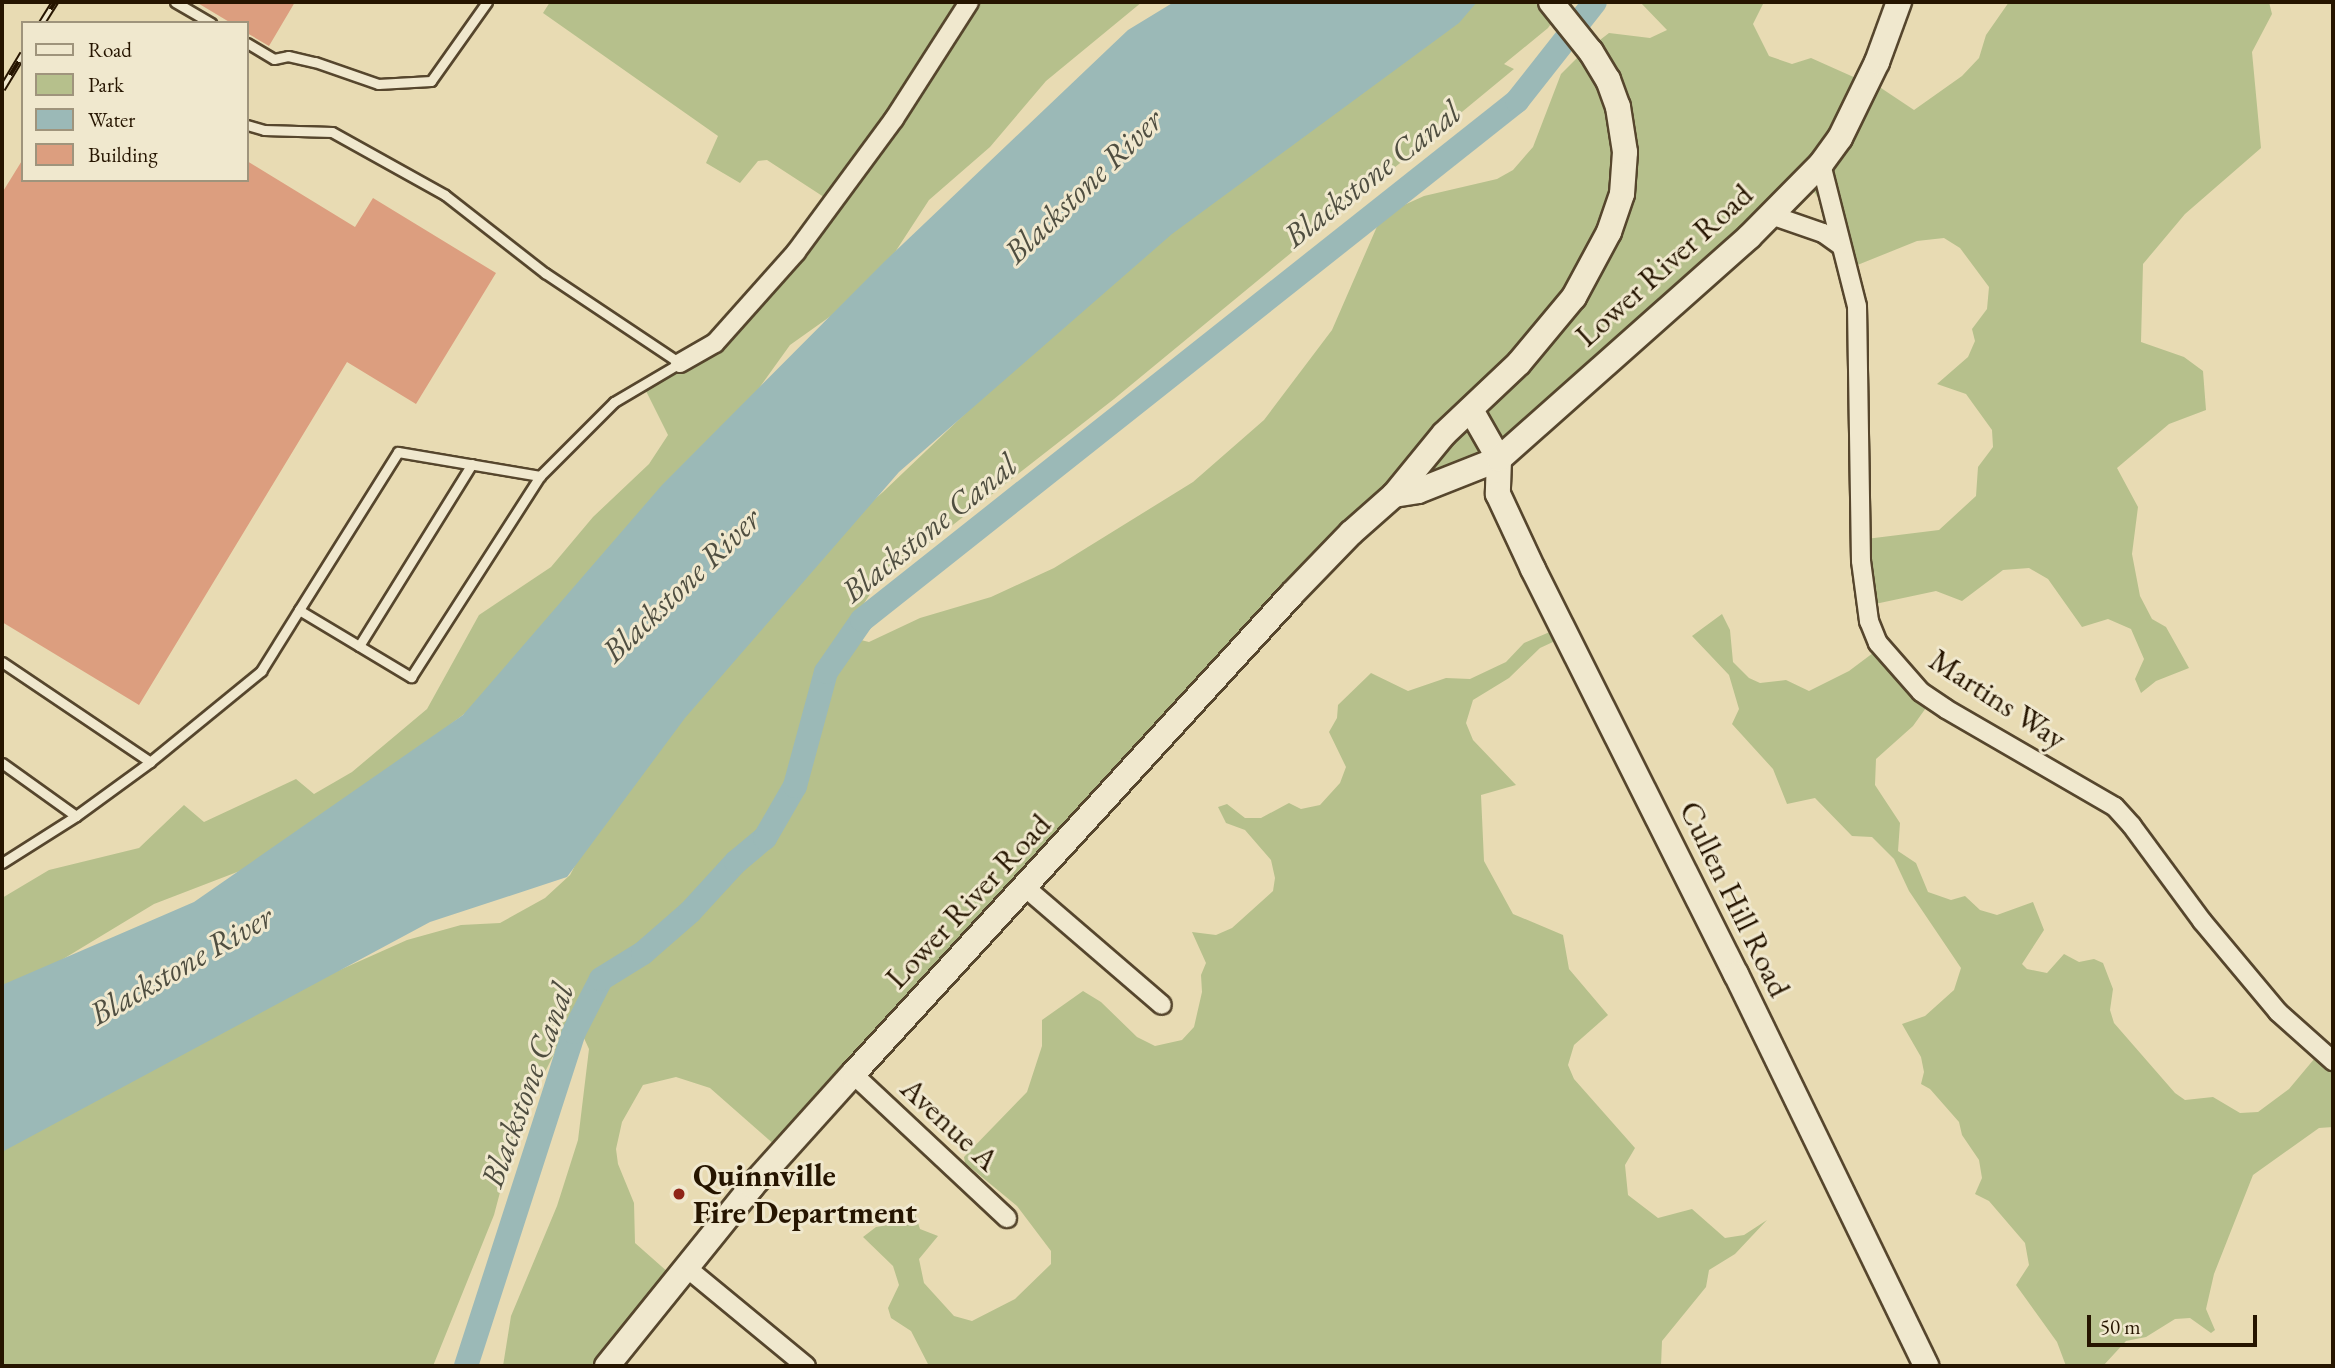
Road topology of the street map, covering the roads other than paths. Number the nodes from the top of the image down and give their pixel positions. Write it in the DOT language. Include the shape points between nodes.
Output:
graph roads {
  1 [pos="175,2"];
  2 [pos="487,2"];
  3 [pos="969,2"];
  4 [pos="1551,2"];
  5 [pos="1899,2"];
  6 [pos="208,21"];
  7 [pos="248,44"];
  8 [pos="248,125"];
  9 [pos="1821,164"];
  10 [pos="1771,215"];
  11 [pos="1840,246"];
  12 [pos="680,363"];
  13 [pos="1471,410"];
  14 [pos="1499,459"];
  15 [pos="472,464"];
  16 [pos="540,476"];
  17 [pos="1394,495"];
  18 [pos="299,610"];
  19 [pos="359,646"];
  20 [pos="2,662"];
  21 [pos="2,762"];
  22 [pos="150,762"];
  23 [pos="76,816"];
  24 [pos="2,863"];
  25 [pos="1026,888"];
  26 [pos="1162,1005"];
  27 [pos="2333,1061"];
  28 [pos="853,1074"];
  29 [pos="1007,1219"];
  30 [pos="687,1268"];
  31 [pos="607,1366"];
  32 [pos="806,1366"];
  33 [pos="1926,1366"];
  1 -- 6 [label="lane"];
  2 -- 7 [label="lane" via="431,81 378,84 315,62 288,56 274,59"];
  3 -- 12 [label="street" via="894,119 796,252 715,343"];
  4 -- 13 [label="street, Lower River Road" via="1591,52 1618,107 1625,152 1622,194 1600,251 1555,321"];
  5 -- 9 [label="street, Lower River Road" via="1862,96"];
  8 -- 12 [label="lane" via="332,132 446,195 545,273"];
  9 -- 10 [label="street, Lower River Road"];
  9 -- 11 [label="street, Martins Way"];
  10 -- 11 [label="street" via="1823,233"];
  10 -- 14 [label="street, Lower River Road"];
  11 -- 27 [label="street, Martins Way" via="1852,275 1857,306 1861,561 1869,621 1878,643 1930,697 2115,807 2278,1012"];
  12 -- 16 [label="lane" via="614,402"];
  13 -- 14 [label="street"];
  13 -- 17 [label="street, Lower River Road" via="1444,434"];
  14 -- 17 [label="street, Lower River Road" via="1418,491"];
  14 -- 33 [label="street, Cullen Hill Road" via="1498,494 1527,556"];
  15 -- 16 [label="lane"];
  15 -- 18 [label="lane" via="398,452"];
  15 -- 19 [label="lane"];
  16 -- 19 [label="lane" via="411,677"];
  17 -- 25 [label="street, Lower River Road" via="1292,594"];
  18 -- 19 [label="lane"];
  18 -- 22 [label="lane" via="261,671"];
  20 -- 22 [label="lane"];
  21 -- 23 [label="lane"];
  22 -- 23 [label="lane"];
  23 -- 24 [label="lane"];
  25 -- 26 [label="street"];
  25 -- 28 [label="street, Lower River Road"];
  28 -- 29 [label="street, Avenue A"];
  28 -- 30 [label="street, Lower River Road" via="752,1186"];
  30 -- 31 [label="street, Lower River Road"];
  30 -- 32 [label="street"];
}
